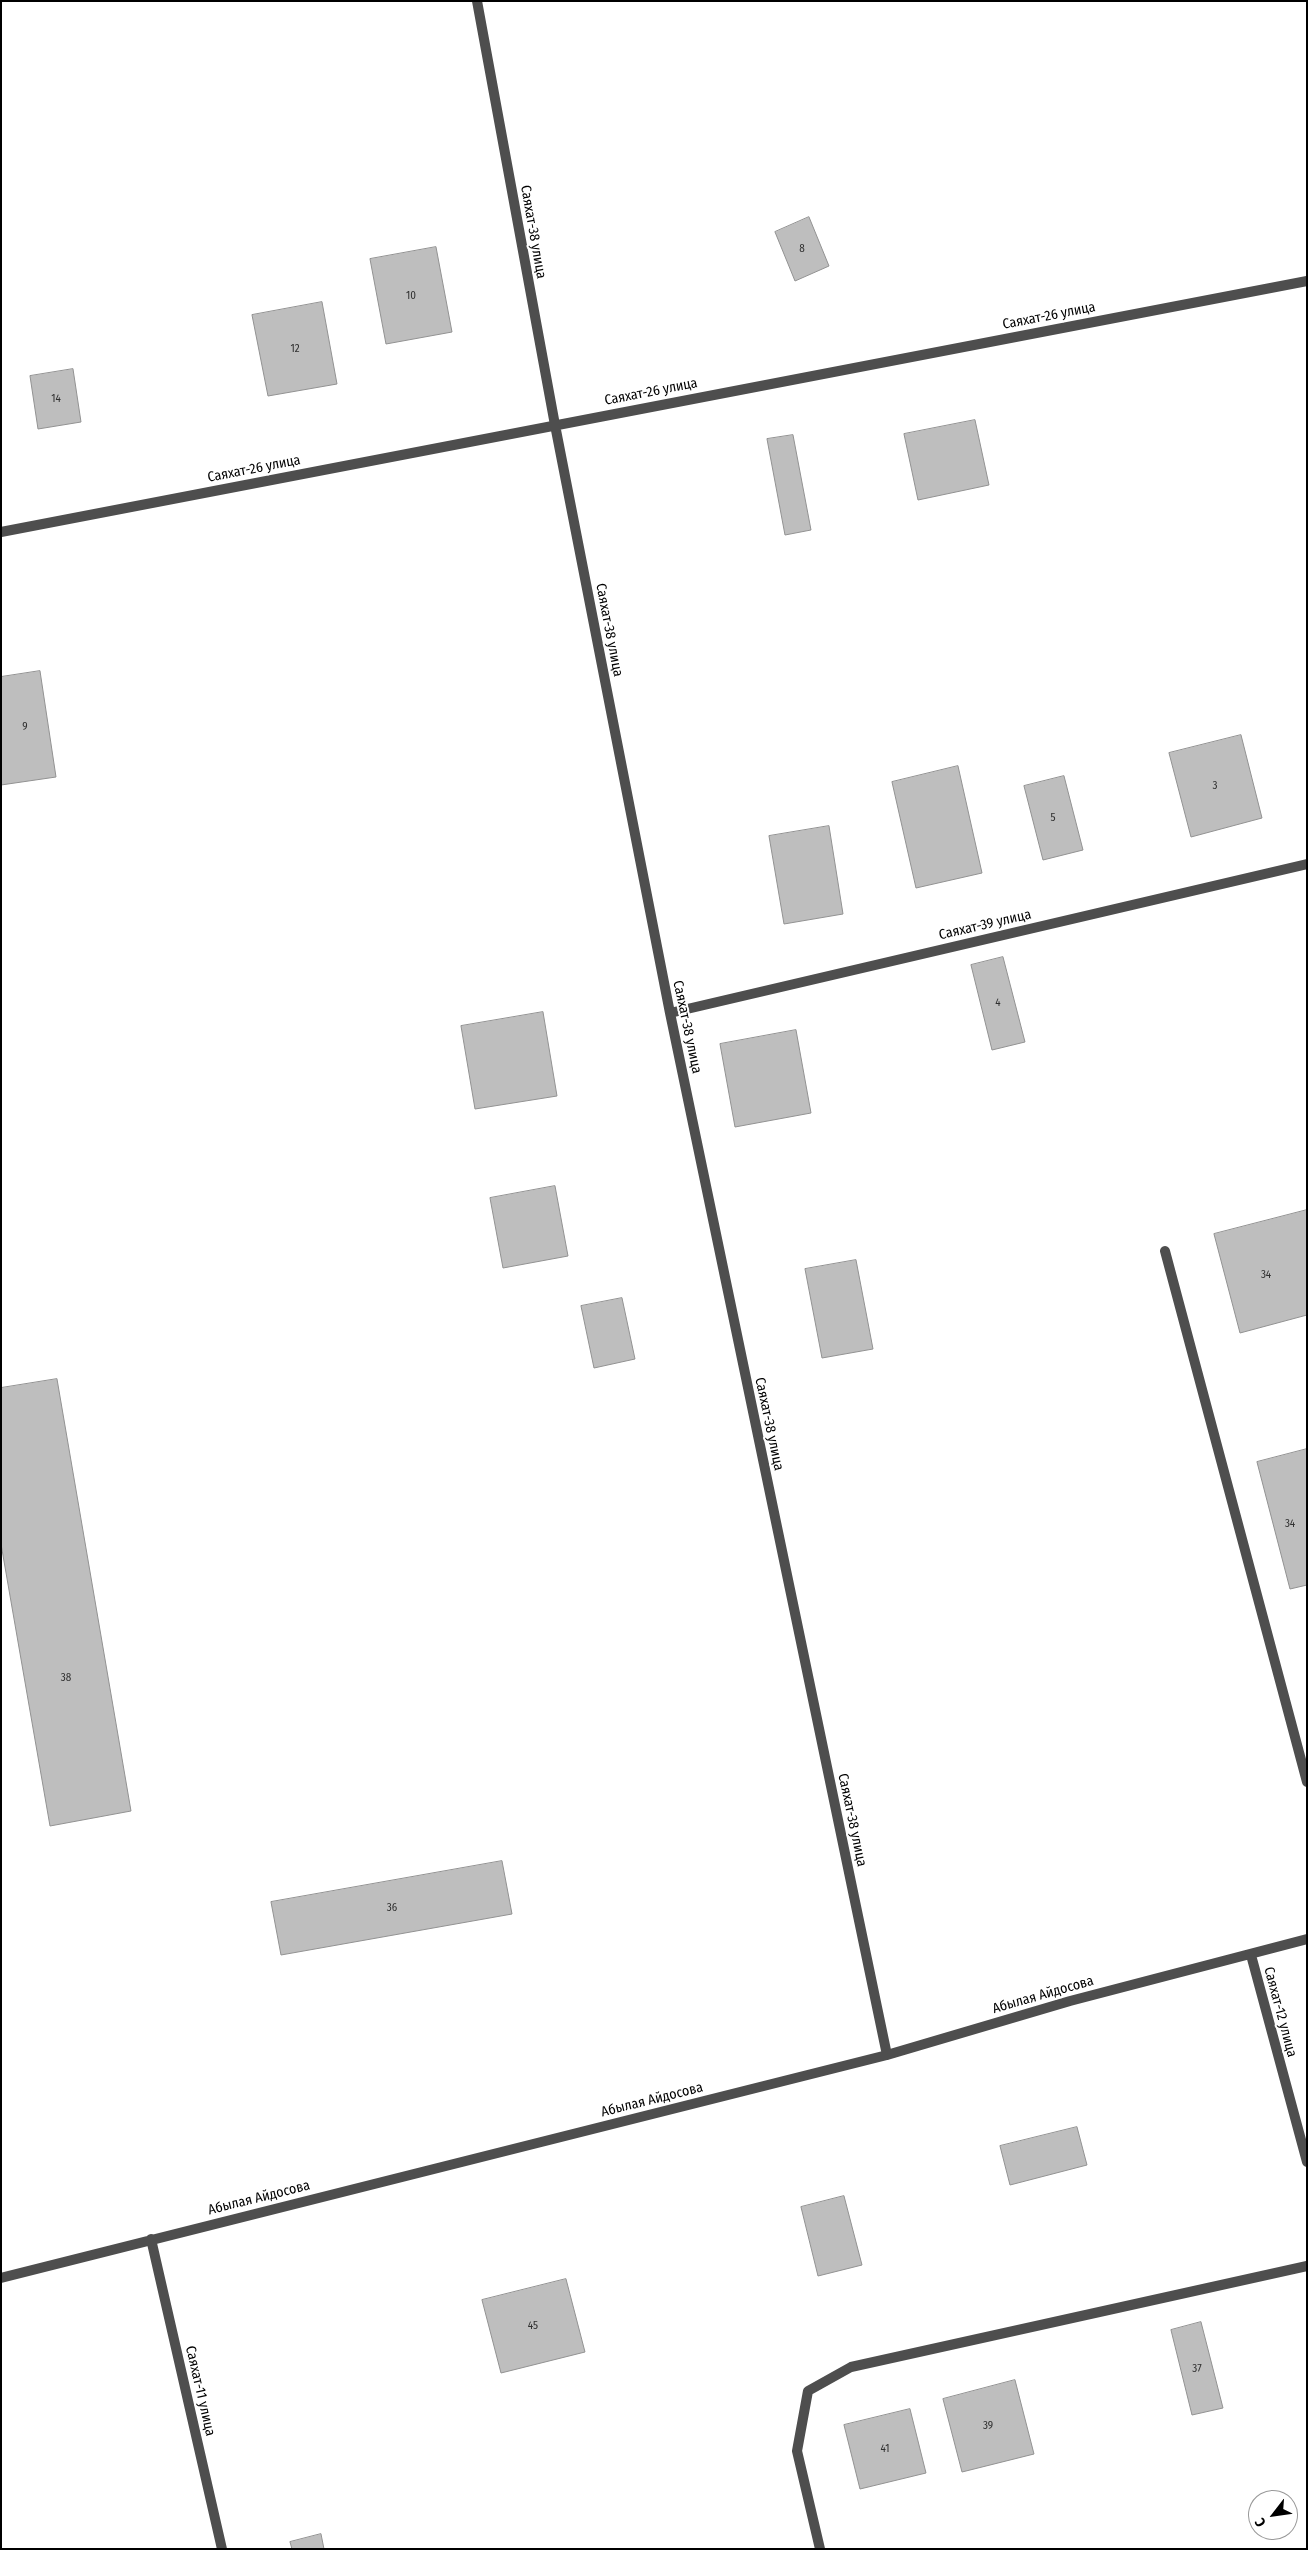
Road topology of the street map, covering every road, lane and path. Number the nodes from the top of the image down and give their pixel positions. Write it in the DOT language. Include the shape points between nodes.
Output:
graph roads {
  1 [pos="477,1"];
  2 [pos="1307,281"];
  3 [pos="555,425"];
  4 [pos="1,532"];
  5 [pos="1307,864"];
  6 [pos="670,1013"];
  7 [pos="1166,1251"];
  8 [pos="1307,1782"];
  9 [pos="1307,1939"];
  10 [pos="1251,1955"];
  11 [pos="887,2055"];
  12 [pos="1307,2162"];
  13 [pos="151,2239"];
  14 [pos="1307,2266"];
  15 [pos="1,2278"];
  16 [pos="222,2549"];
  17 [pos="820,2549"];
  1 -- 3 [label="street, Саяхат-38 улица"];
  2 -- 3 [label="street, Саяхат-26 улица"];
  3 -- 4 [label="street, Саяхат-26 улица"];
  3 -- 6 [label="street, Саяхат-38 улица"];
  5 -- 6 [label="street, Саяхат-39 улица"];
  6 -- 11 [label="street, Саяхат-38 улица"];
  7 -- 8 [label="street"];
  9 -- 10 [label="street, Абылая Айдосова"];
  10 -- 11 [label="street, Абылая Айдосова" via="1070,2001"];
  10 -- 12 [label="street, Саяхат-12 улица"];
  11 -- 13 [label="street, Абылая Айдосова"];
  13 -- 15 [label="street, Абылая Айдосова"];
  13 -- 16 [label="street, Саяхат-11 улица"];
  14 -- 17 [label="street" via="851,2367 808,2391 797,2451"];
}
